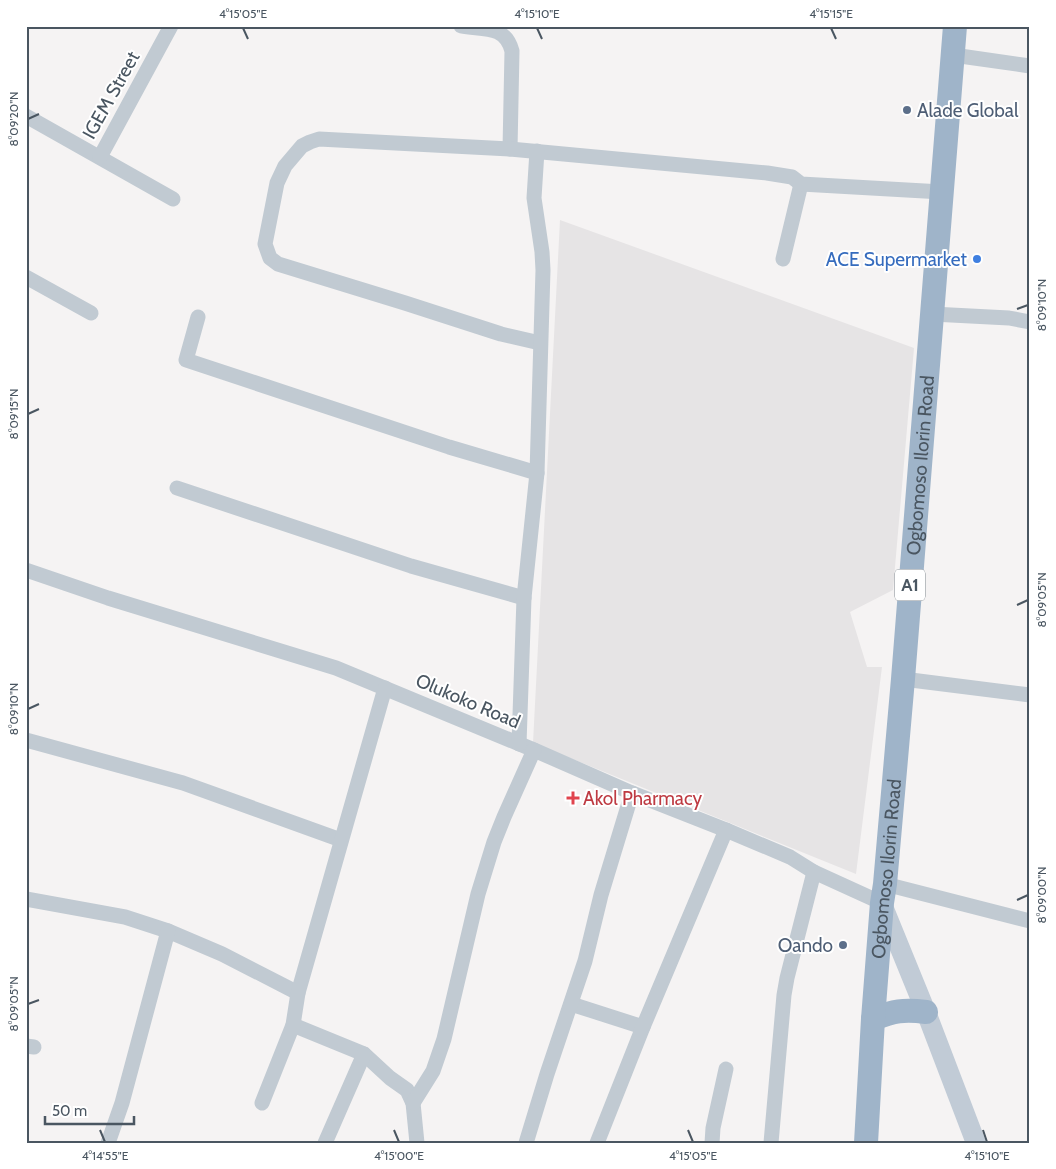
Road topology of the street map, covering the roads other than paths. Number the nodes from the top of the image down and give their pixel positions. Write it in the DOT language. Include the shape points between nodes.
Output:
graph roads {
  1 [pos="460,26"];
  2 [pos="955,26"];
  3 [pos="168,27"];
  4 [pos="953,55"];
  5 [pos="1030,66"];
  6 [pos="26,116"];
  7 [pos="510,148"];
  8 [pos="537,151"];
  9 [pos="100,157"];
  10 [pos="801,184"];
  11 [pos="942,192"];
  12 [pos="173,199"];
  13 [pos="783,259"];
  14 [pos="26,277"];
  15 [pos="91,312"];
  16 [pos="932,314"];
  17 [pos="198,317"];
  18 [pos="1030,322"];
  19 [pos="540,343"];
  20 [pos="537,473"];
  21 [pos="177,488"];
  22 [pos="26,570"];
  23 [pos="524,598"];
  24 [pos="903,679"];
  25 [pos="385,688"];
  26 [pos="1030,695"];
  27 [pos="26,740"];
  28 [pos="519,744"];
  29 [pos="534,750"];
  30 [pos="632,794"];
  31 [pos="726,830"];
  32 [pos="341,840"];
  33 [pos="814,872"];
  34 [pos="883,893"];
  35 [pos="26,899"];
  36 [pos="1030,921"];
  37 [pos="168,931"];
  38 [pos="298,993"];
  39 [pos="571,1004"];
  40 [pos="926,1012"];
  41 [pos="873,1019"];
  42 [pos="294,1025"];
  43 [pos="643,1027"];
  44 [pos="364,1054"];
  45 [pos="726,1069"];
  46 [pos="262,1103"];
  47 [pos="413,1103"];
  48 [pos="108,1143"];
  49 [pos="325,1143"];
  50 [pos="417,1143"];
  51 [pos="526,1143"];
  52 [pos="597,1143"];
  53 [pos="712,1143"];
  54 [pos="771,1143"];
  55 [pos="866,1143"];
  56 [pos="976,1143"];
  1 -- 7 [label="street" via="488,28 510,41"];
  2 -- 4 [label="highway, Ogbomoso Ilorin Road / A1"];
  3 -- 9 [label="street, IGEM Street"];
  4 -- 5 [label="street"];
  4 -- 11 [label="highway, Ogbomoso Ilorin Road / A1"];
  6 -- 9 [label="street"];
  7 -- 8 [label="street"];
  7 -- 19 [label="street" via="319,139 310,142 302,146 285,166 277,183 265,244 270,258 278,264 501,334"];
  8 -- 10 [label="street" via="792,177"];
  8 -- 19 [label="street" via="534,198 543,270"];
  9 -- 12 [label="street"];
  10 -- 11 [label="street"];
  10 -- 13 [label="street"];
  11 -- 16 [label="highway, Ogbomoso Ilorin Road / A1"];
  14 -- 15 [label="street"];
  16 -- 18 [label="street"];
  16 -- 24 [label="highway, Ogbomoso Ilorin Road / A1"];
  17 -- 20 [label="street" via="186,360"];
  19 -- 20 [label="street"];
  20 -- 23 [label="street"];
  21 -- 23 [label="street" via="411,566"];
  22 -- 25 [label="street, Olukoko Road" via="336,668"];
  23 -- 28 [label="street"];
  24 -- 26 [label="street"];
  24 -- 34 [label="highway, Ogbomoso Ilorin Road / A1"];
  25 -- 28 [label="street, Olukoko Road"];
  25 -- 32 [label="street"];
  27 -- 32 [label="street" via="183,783"];
  28 -- 29 [label="street, Olukoko Road"];
  29 -- 30 [label="street, Olukoko Road"];
  29 -- 47 [label="street" via="494,842 478,894 444,1039 432,1071"];
  30 -- 31 [label="street, Olukoko Road"];
  30 -- 39 [label="street"];
  31 -- 33 [label="street, Olukoko Road" via="790,857"];
  31 -- 43 [label="street"];
  32 -- 38 [label="street"];
  33 -- 34 [label="street, Olukoko Road"];
  33 -- 54 [label="street" via="784,995"];
  34 -- 36 [label="street, Olukoko Road"];
  34 -- 40 [label="main road"];
  34 -- 41 [label="highway, Ogbomoso Ilorin Road / A1"];
  35 -- 37 [label="street" via="125,917"];
  37 -- 38 [label="street"];
  37 -- 48 [label="street" via="122,1103"];
  38 -- 42 [label="street"];
  39 -- 43 [label="street"];
  39 -- 51 [label="street"];
  40 -- 41 [label="highway" via="907,1010"];
  40 -- 56 [label="main road"];
  41 -- 55 [label="highway, Ogbomoso Ilorin Road / A1"];
  42 -- 44 [label="street"];
  42 -- 46 [label="street"];
  43 -- 52 [label="street"];
  44 -- 47 [label="street" via="407,1090"];
  44 -- 49 [label="street"];
  45 -- 53 [label="street"];
  47 -- 50 [label="street"];
}
